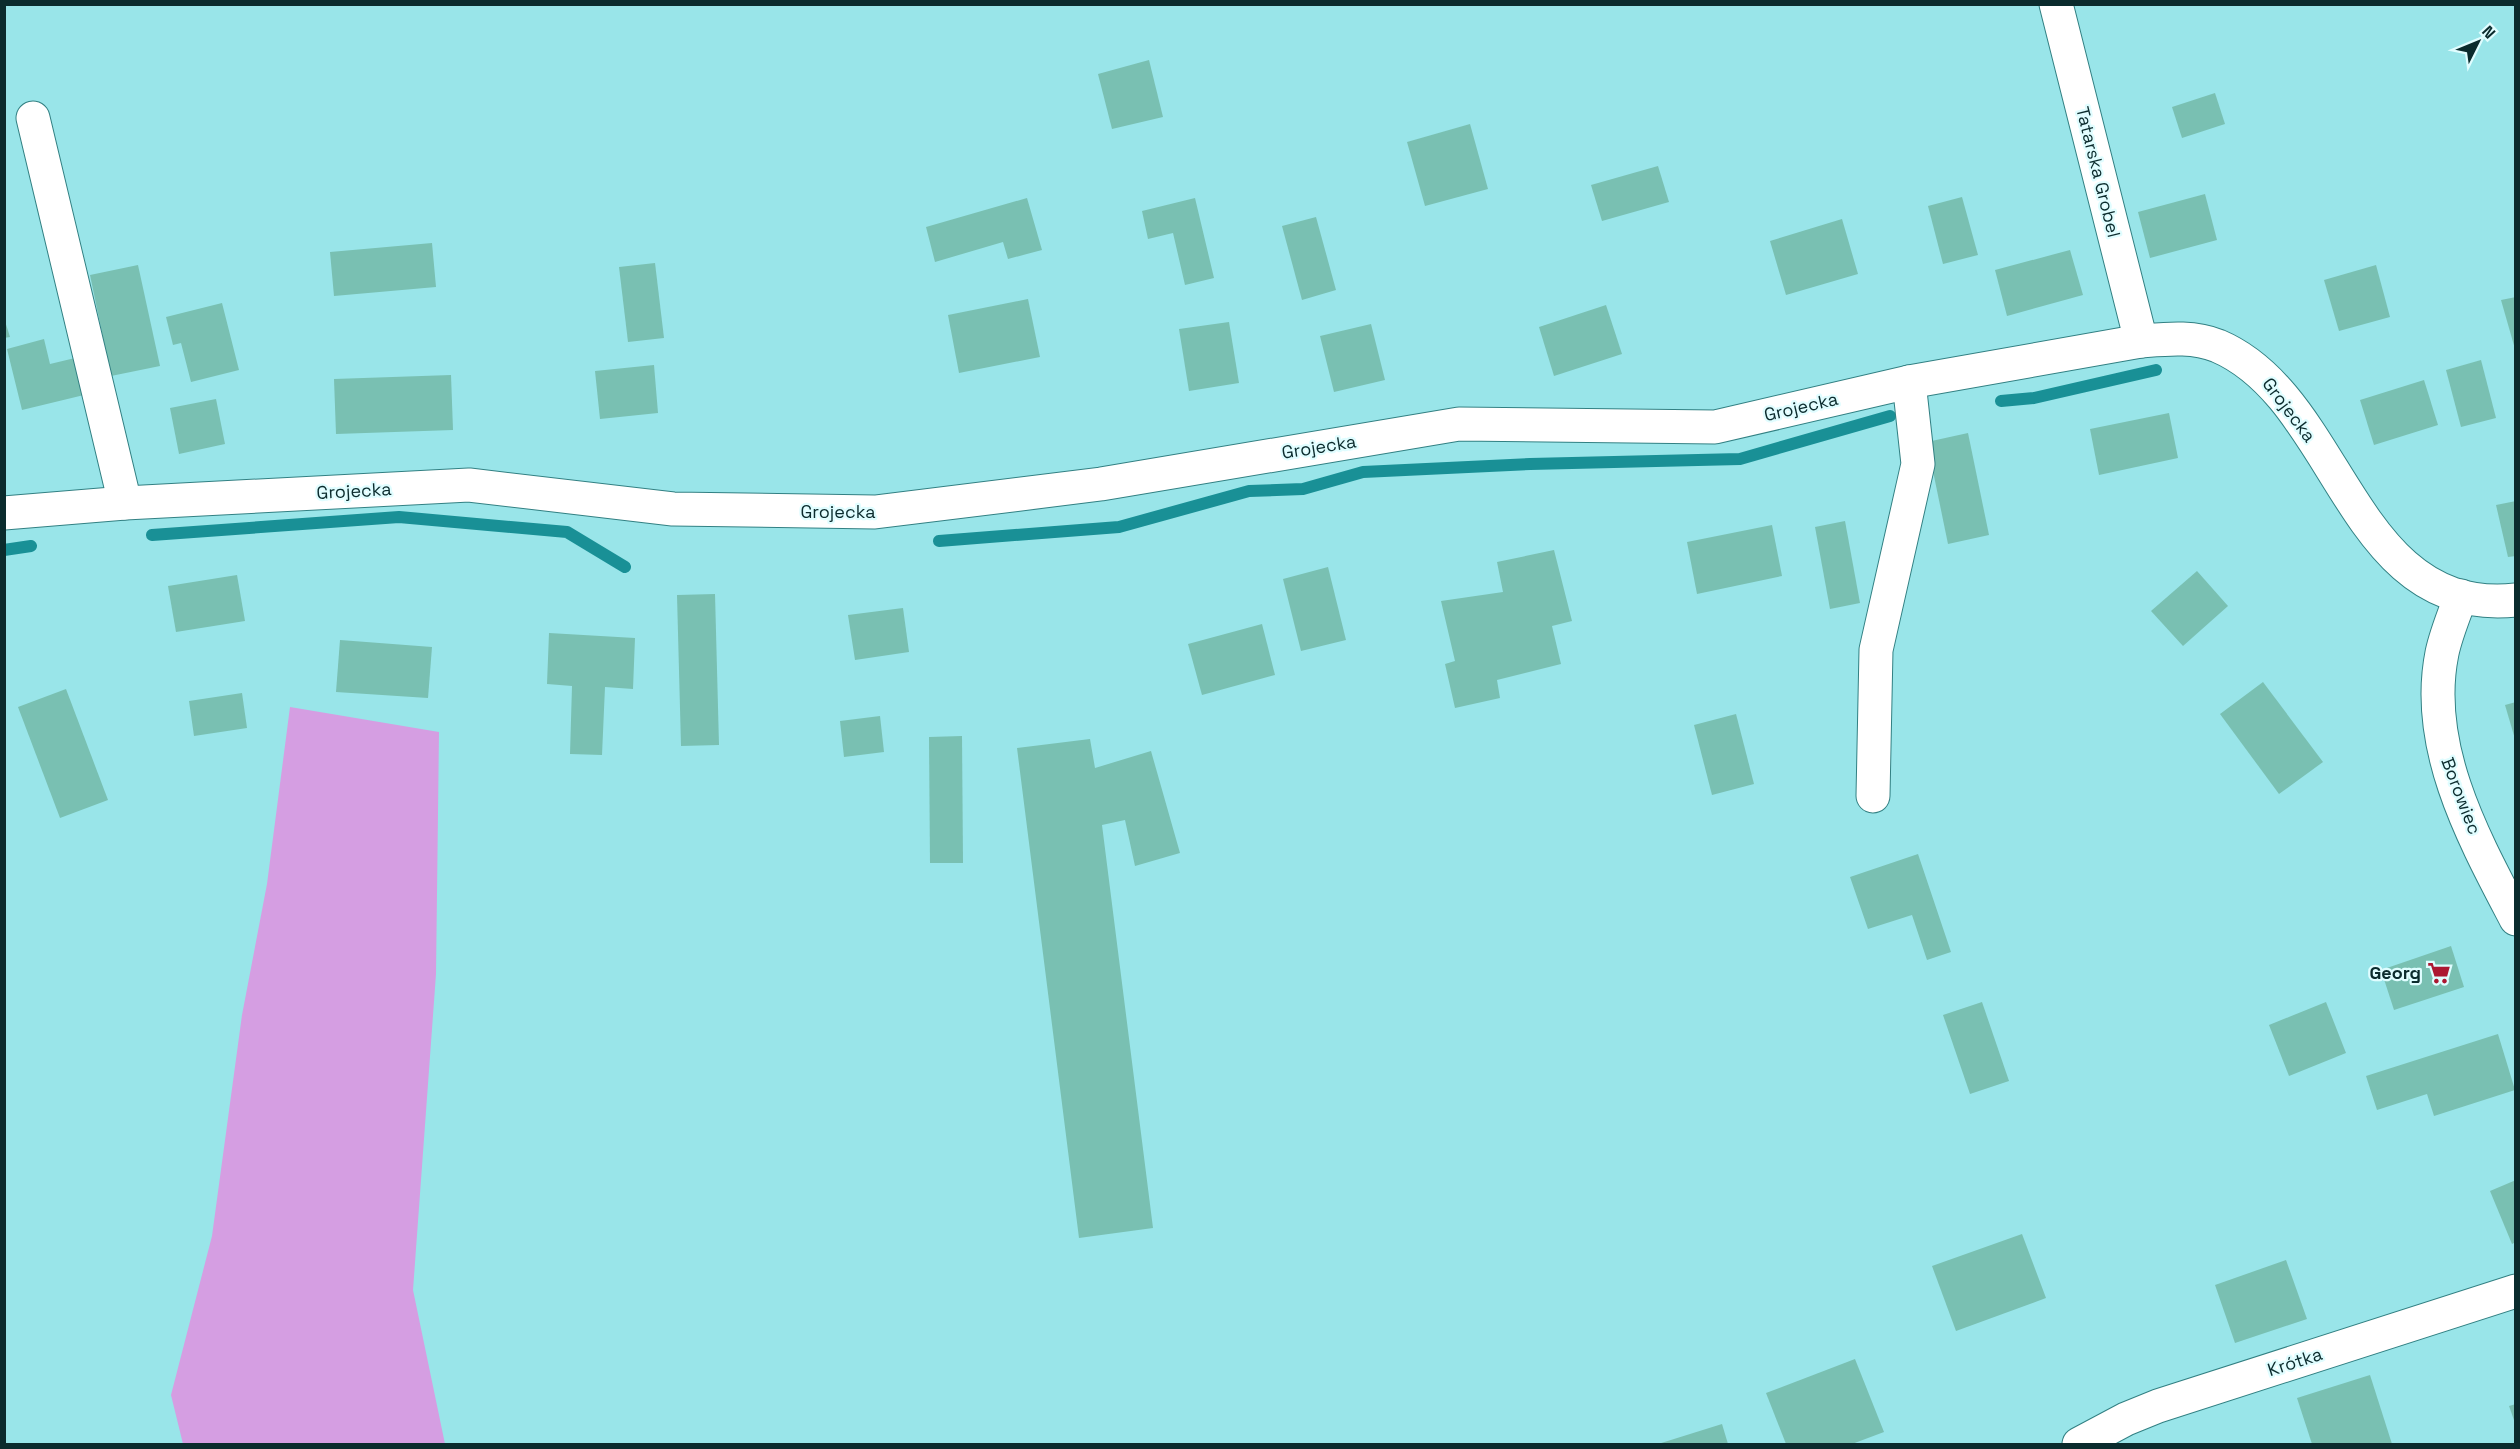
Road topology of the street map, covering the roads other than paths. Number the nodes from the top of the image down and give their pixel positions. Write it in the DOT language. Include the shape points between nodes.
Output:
graph roads {
  1 [pos="2055,4"];
  2 [pos="33,118"];
  3 [pos="2141,340"];
  4 [pos="1909,381"];
  5 [pos="125,502"];
  6 [pos="4,513"];
  7 [pos="2461,596"];
  8 [pos="2516,600"];
  9 [pos="1873,796"];
  10 [pos="2516,919"];
  11 [pos="2516,1291"];
  12 [pos="2079,1444"];
  1 -- 3 [label="street, Tatarska Grobel"];
  2 -- 5 [label="street"];
  3 -- 4 [label="street, Grojecka"];
  3 -- 7 [label="street, Grojecka" via="2199,341 2222,348 2257,370 2290,407 2361,515 2391,553 2412,572"];
  4 -- 5 [label="street, Grojecka" via="1715,427 1459,424 1101,484 876,512 673,509 469,485"];
  4 -- 9 [label="street" via="1918,464 1876,650"];
  5 -- 6 [label="street, Grojecka"];
  7 -- 8 [label="street, Grojecka" via="2486,601"];
  7 -- 10 [label="street, Borowiec" via="2442,655 2438,706 2442,746 2452,783"];
  11 -- 12 [label="street, Krótka" via="2158,1406"];
}
